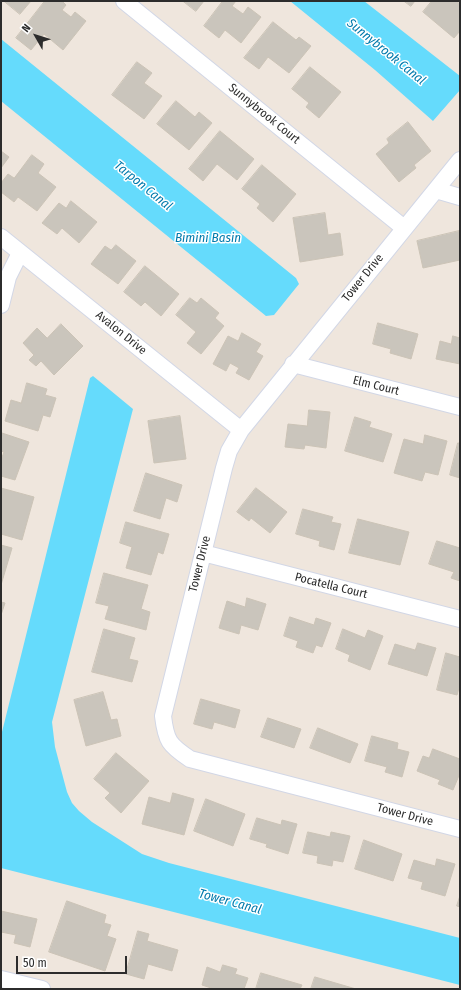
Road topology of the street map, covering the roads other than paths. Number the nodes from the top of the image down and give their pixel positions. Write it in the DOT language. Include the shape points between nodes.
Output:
graph roads {
  1 [pos="124,1"];
  2 [pos="460,160"];
  3 [pos="436,190"];
  4 [pos="460,197"];
  5 [pos="404,228"];
  6 [pos="1,237"];
  7 [pos="20,253"];
  8 [pos="1,305"];
  9 [pos="293,364"];
  10 [pos="460,407"];
  11 [pos="241,430"];
  12 [pos="203,553"];
  13 [pos="460,619"];
  14 [pos="460,829"];
  15 [pos="1,979"];
  16 [pos="42,989"];
  1 -- 5 [label="street, Sunnybrook Court"];
  2 -- 3 [label="street, Tower Drive"];
  3 -- 4 [label="street"];
  3 -- 5 [label="street, Tower Drive"];
  5 -- 9 [label="street, Tower Drive"];
  6 -- 7 [label="street, Avalon Drive"];
  7 -- 8 [label="street" via="8,277"];
  7 -- 11 [label="street, Avalon Drive"];
  9 -- 10 [label="street, Elm Court"];
  9 -- 11 [label="street, Tower Drive"];
  11 -- 12 [label="street, Tower Drive" via="224,468"];
  12 -- 13 [label="street, Pocatella Court"];
  12 -- 14 [label="street, Tower Drive" via="163,716 165,734 175,749 190,759"];
  15 -- 16 [label="street"];
}
